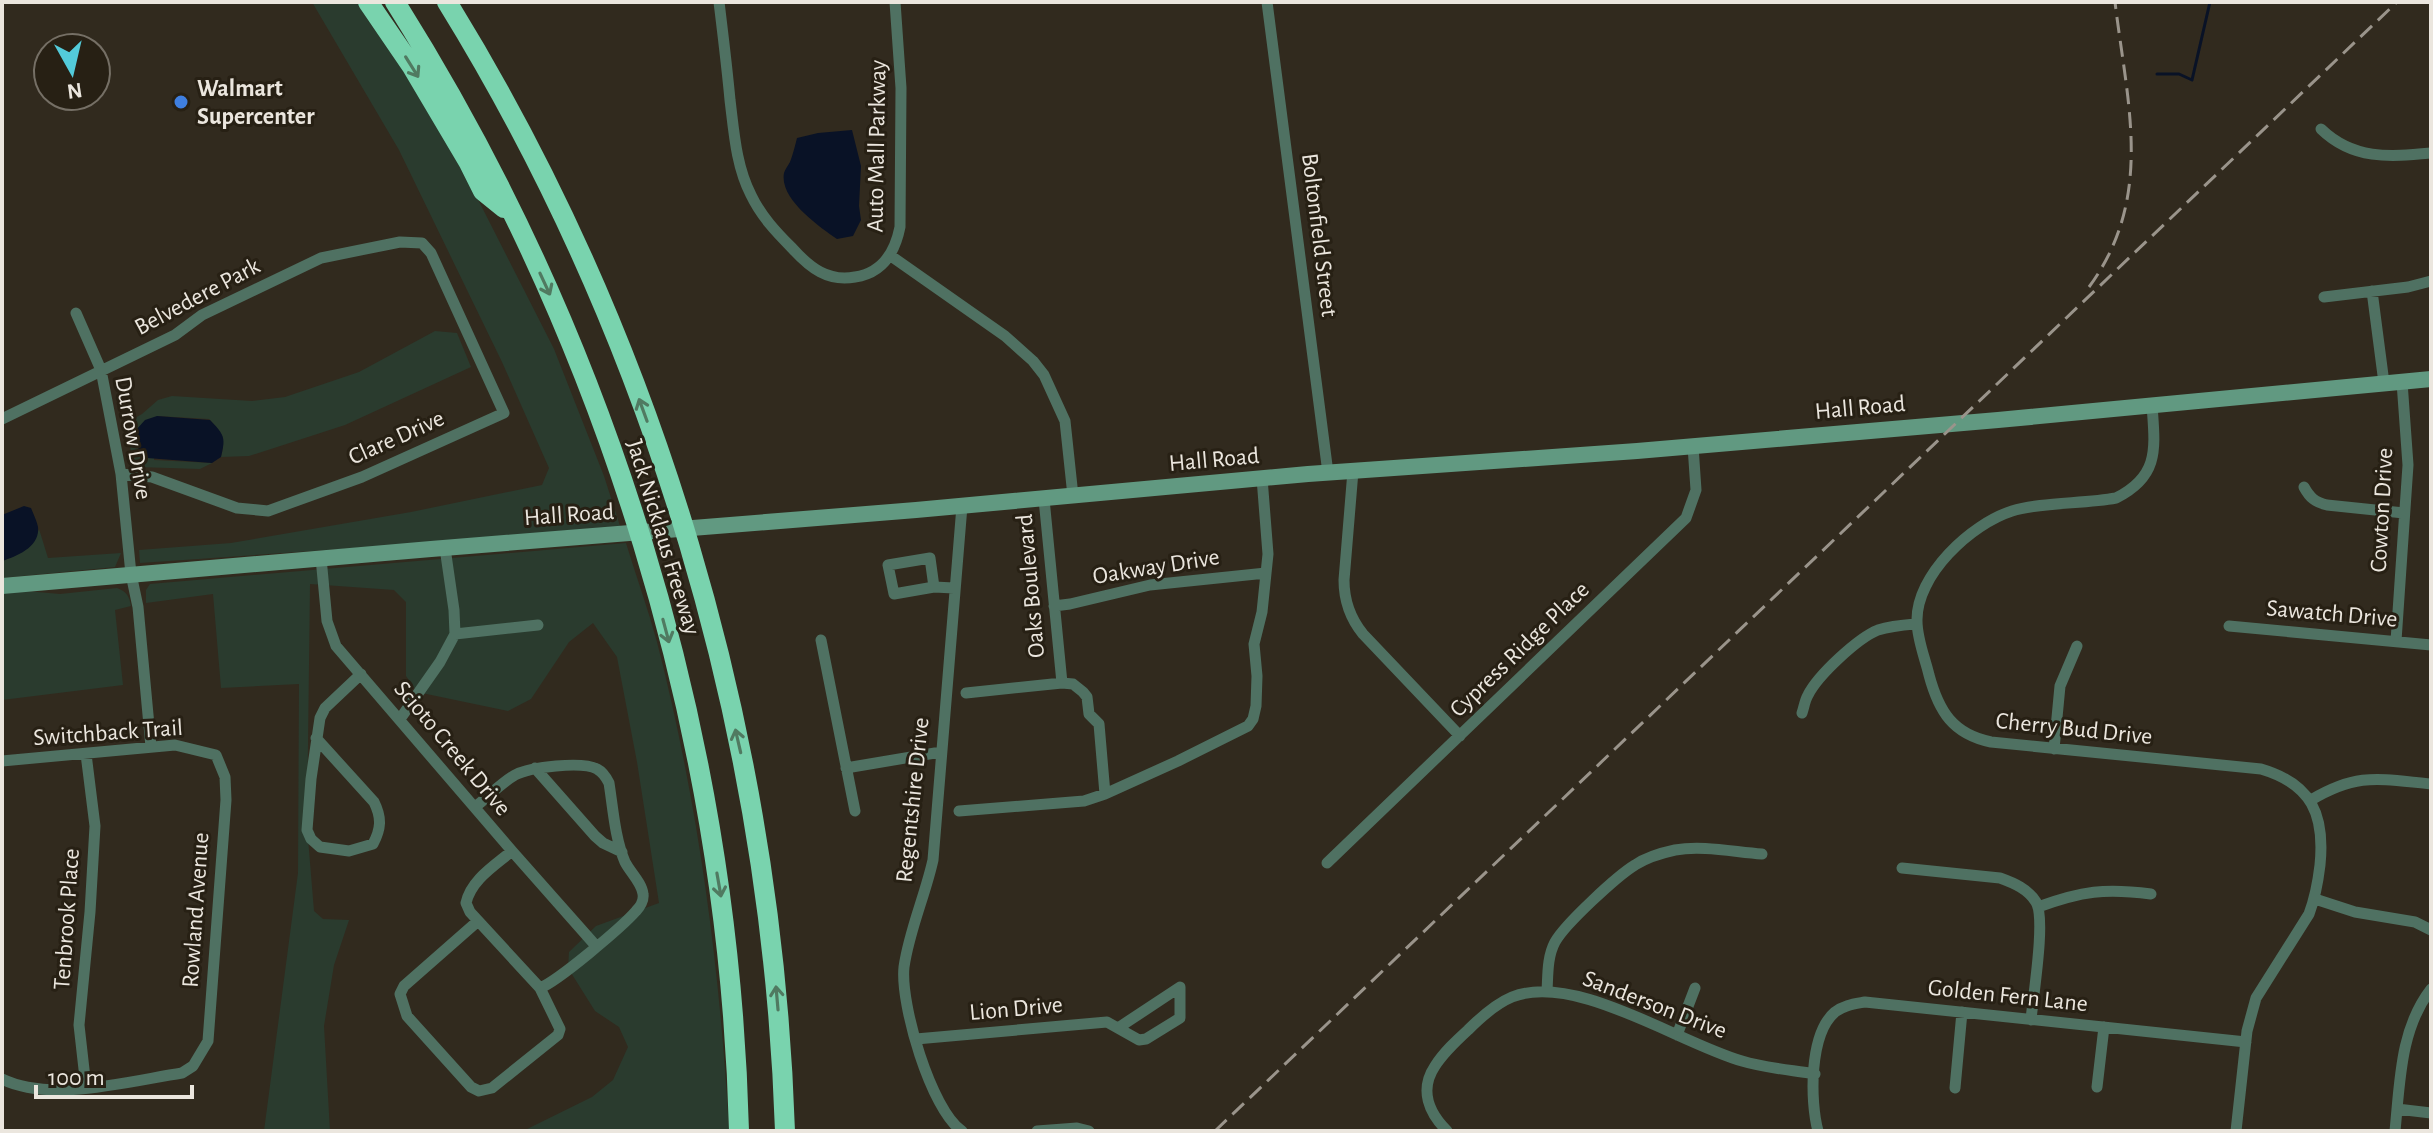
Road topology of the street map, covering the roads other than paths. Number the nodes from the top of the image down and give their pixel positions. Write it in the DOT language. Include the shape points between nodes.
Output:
graph roads {
  1 [pos="368,2"];
  2 [pos="395,2"];
  3 [pos="449,2"];
  4 [pos="719,2"];
  5 [pos="895,2"];
  6 [pos="1267,2"];
  7 [pos="2321,129"];
  8 [pos="2431,153"];
  9 [pos="512,214"];
  10 [pos="422,243"];
  11 [pos="891,256"];
  12 [pos="2431,281"];
  13 [pos="2372,291"];
  14 [pos="2324,297"];
  15 [pos="76,313"];
  16 [pos="101,370"];
  17 [pos="2431,379"];
  18 [pos="2402,382"];
  19 [pos="2384,383"];
  20 [pos="2152,405"];
  21 [pos="2,419"];
  22 [pos="1693,446"];
  23 [pos="1353,471"];
  24 [pos="1328,473"];
  25 [pos="121,474"];
  26 [pos="1262,478"];
  27 [pos="2304,487"];
  28 [pos="1073,496"];
  29 [pos="1044,499"];
  30 [pos="962,506"];
  31 [pos="2404,513"];
  32 [pos="445,548"];
  33 [pos="321,558"];
  34 [pos="1266,573"];
  35 [pos="131,574"];
  36 [pos="2,586"];
  37 [pos="934,587"];
  38 [pos="954,588"];
  39 [pos="1054,606"];
  40 [pos="1916,624"];
  41 [pos="538,625"];
  42 [pos="2229,626"];
  43 [pos="455,634"];
  44 [pos="821,640"];
  45 [pos="2396,641"];
  46 [pos="2431,645"];
  47 [pos="2077,646"];
  48 [pos="361,674"];
  49 [pos="1062,683"];
  50 [pos="966,693"];
  51 [pos="1802,713"];
  52 [pos="400,719"];
  53 [pos="1460,736"];
  54 [pos="316,738"];
  55 [pos="151,747"];
  56 [pos="2054,749"];
  57 [pos="941,752"];
  58 [pos="86,754"];
  59 [pos="216,755"];
  60 [pos="2,761"];
  61 [pos="535,768"];
  62 [pos="846,768"];
  63 [pos="2431,784"];
  64 [pos="1105,794"];
  65 [pos="2311,800"];
  66 [pos="475,807"];
  67 [pos="855,811"];
  68 [pos="959,811"];
  69 [pos="512,851"];
  70 [pos="622,852"];
  71 [pos="1762,854"];
  72 [pos="1327,863"];
  73 [pos="1902,868"];
  74 [pos="2151,894"];
  75 [pos="2315,899"];
  76 [pos="2038,907"];
  77 [pos="478,921"];
  78 [pos="2431,930"];
  79 [pos="596,946"];
  80 [pos="540,988"];
  81 [pos="1695,988"];
  82 [pos="2431,989"];
  83 [pos="1547,991"];
  84 [pos="1962,1012"];
  85 [pos="2031,1020"];
  86 [pos="2104,1027"];
  87 [pos="1118,1028"];
  88 [pos="1677,1035"];
  89 [pos="916,1039"];
  90 [pos="2246,1042"];
  91 [pos="1815,1074"];
  92 [pos="2,1079"];
  93 [pos="86,1087"];
  94 [pos="2097,1087"];
  95 [pos="1955,1088"];
  96 [pos="2397,1109"];
  97 [pos="2431,1113"];
  98 [pos="739,1131"];
  99 [pos="785,1131"];
  100 [pos="962,1131"];
  101 [pos="1037,1131"];
  102 [pos="1089,1131"];
  103 [pos="1447,1131"];
  104 [pos="1818,1131"];
  105 [pos="2236,1131"];
  106 [pos="2395,1131"];
  1 -- 9 [label="highway, one-way" via="483,191"];
  2 -- 9 [label="highway, Jack Nicklaus Freeway"];
  99 -- 3 [label="highway, Jack Nicklaus Freeway, one-way" via="774,965 760,862 731,711 691,553 596,289 531,152"];
  4 -- 11 [label="street" via="740,169 765,219 806,264 830,277 869,274"];
  5 -- 11 [label="street, Auto Mall Parkway" via="902,195"];
  6 -- 24 [label="street, Boltonfield Street"];
  7 -- 8 [label="street" via="2355,152"];
  9 -- 98 [label="highway, Jack Nicklaus Freeway, one-way" via="603,426 682,689 723,907"];
  10 -- 16 [label="street, Belvedere Park" via="400,242 321,258"];
  10 -- 25 [label="street, Clare Drive" via="504,413 362,477 268,511 237,508 152,477"];
  11 -- 28 [label="street, Auto Mall Parkway" via="1005,336 1044,375 1065,421"];
  12 -- 13 [label="street"];
  13 -- 14 [label="street"];
  13 -- 19 [label="street"];
  15 -- 16 [label="street, Durrow Drive"];
  16 -- 21 [label="street, Belvedere Park"];
  16 -- 25 [label="street, Durrow Drive"];
  17 -- 18 [label="main road, Hall Road"];
  18 -- 19 [label="main road, Hall Road"];
  18 -- 31 [label="street, Cowton Drive" via="2408,465"];
  19 -- 20 [label="main road, Hall Road"];
  20 -- 22 [label="main road, Hall Road"];
  20 -- 40 [label="street, Cherry Bud Drive" via="2154,452 2143,481 2116,498 2015,510 1998,517 1968,537 1929,578"];
  22 -- 23 [label="main road, Hall Road"];
  22 -- 53 [label="street, Cypress Ridge Place" via="1696,490 1686,518"];
  23 -- 24 [label="main road, Hall Road"];
  23 -- 53 [label="street" via="1344,580 1348,609 1363,634"];
  24 -- 26 [label="main road, Hall Road"];
  25 -- 35 [label="street, Durrow Drive"];
  26 -- 28 [label="main road, Hall Road"];
  26 -- 34 [label="street"];
  27 -- 31 [label="street" via="2317,503"];
  28 -- 29 [label="main road, Hall Road"];
  29 -- 30 [label="main road, Hall Road"];
  29 -- 39 [label="street, Oaks Boulevard"];
  30 -- 32 [label="main road, Hall Road"];
  30 -- 38 [label="street, Regentshire Drive"];
  31 -- 45 [label="street, Cowton Drive"];
  32 -- 33 [label="main road, Hall Road"];
  32 -- 43 [label="street"];
  33 -- 35 [label="main road, Hall Road"];
  33 -- 48 [label="street, Scioto Creek Drive" via="330,634"];
  34 -- 39 [label="street, Oakway Drive" via="1150,585"];
  34 -- 64 [label="street" via="1254,644 1253,719 1238,733"];
  35 -- 36 [label="main road, Hall Road"];
  35 -- 55 [label="street, Durrow Drive"];
  37 -- 37 [label="street" via="894,594 888,565 930,558"];
  37 -- 38 [label="street"];
  38 -- 57 [label="street, Regentshire Drive"];
  39 -- 49 [label="street, Oaks Boulevard"];
  40 -- 51 [label="street" via="1875,631 1858,642 1818,681"];
  40 -- 56 [label="street, Cherry Bud Drive" via="1939,707 1955,726 1991,742"];
  41 -- 43 [label="street"];
  42 -- 45 [label="street, Sawatch Drive"];
  43 -- 52 [label="street"];
  44 -- 62 [label="street"];
  45 -- 46 [label="street, Sawatch Drive"];
  47 -- 56 [label="street" via="2060,686"];
  48 -- 52 [label="street, Scioto Creek Drive"];
  48 -- 54 [label="street" via="325,708"];
  49 -- 50 [label="street"];
  49 -- 64 [label="street, Oaks Boulevard" via="1083,692 1089,714 1099,724"];
  52 -- 66 [label="street, Scioto Creek Drive"];
  53 -- 72 [label="street, Cypress Ridge Place"];
  54 -- 54 [label="street" via="307,830 311,839 320,847 349,851 373,844 380,830 379,810"];
  55 -- 58 [label="street, Switchback Trail"];
  55 -- 59 [label="street, Switchback Trail" via="175,745"];
  56 -- 65 [label="street, Cherry Bud Drive" via="2261,769 2289,780"];
  57 -- 62 [label="street"];
  57 -- 89 [label="street, Regentshire Drive" via="933,860 904,969 905,1000"];
  58 -- 60 [label="street, Switchback Trail"];
  58 -- 93 [label="street, Tenbrook Place" via="95,826 79,1025"];
  59 -- 93 [label="street, Rowland Avenue" via="225,777 226,800 208,1041 193,1066 182,1073"];
  61 -- 66 [label="street" via="514,776"];
  61 -- 70 [label="street" via="595,836"];
  61 -- 70 [label="street" via="579,765 600,771 609,783"];
  62 -- 67 [label="street"];
  63 -- 65 [label="street" via="2352,780"];
  64 -- 68 [label="street" via="1081,802"];
  65 -- 75 [label="street" via="2322,841"];
  66 -- 69 [label="street, Scioto Creek Drive"];
  69 -- 77 [label="street" via="468,892 466,903"];
  69 -- 79 [label="street, Scioto Creek Drive"];
  70 -- 79 [label="street" via="642,901"];
  71 -- 83 [label="street" via="1680,849 1635,864 1555,942"];
  73 -- 76 [label="street" via="2000,878 2026,891"];
  74 -- 76 [label="street" via="2100,890"];
  75 -- 78 [label="street"];
  75 -- 90 [label="street" via="2256,998"];
  76 -- 85 [label="street"];
  77 -- 80 [label="street"];
  77 -- 80 [label="street" via="400,994 407,1016 471,1087 492,1088 558,1035 558,1022"];
  79 -- 80 [label="street"];
  81 -- 88 [label="street"];
  82 -- 96 [label="street" via="2412,1021"];
  83 -- 88 [label="street, Sanderson Drive" via="1583,997"];
  83 -- 103 [label="street, Sanderson Drive" via="1512,997 1482,1016 1431,1071 1427,1093 1434,1117"];
  84 -- 85 [label="street, Golden Fern Lane"];
  84 -- 91 [label="street, Golden Fern Lane" via="1849,1004 1835,1012 1820,1035"];
  84 -- 95 [label="street"];
  85 -- 86 [label="street, Golden Fern Lane"];
  86 -- 90 [label="street, Golden Fern Lane"];
  86 -- 94 [label="street"];
  87 -- 87 [label="street, Lion Drive" via="1146,1039 1180,1018 1180,987"];
  87 -- 89 [label="street, Lion Drive" via="1107,1022"];
  88 -- 91 [label="street, Sanderson Drive" via="1742,1061"];
  89 -- 100 [label="street, Regentshire Drive" via="939,1102"];
  90 -- 105 [label="street"];
  91 -- 104 [label="street"];
  92 -- 93 [label="street" via="39,1088"];
  96 -- 97 [label="street"];
  96 -- 106 [label="street"];
  101 -- 102 [label="street"];
}
